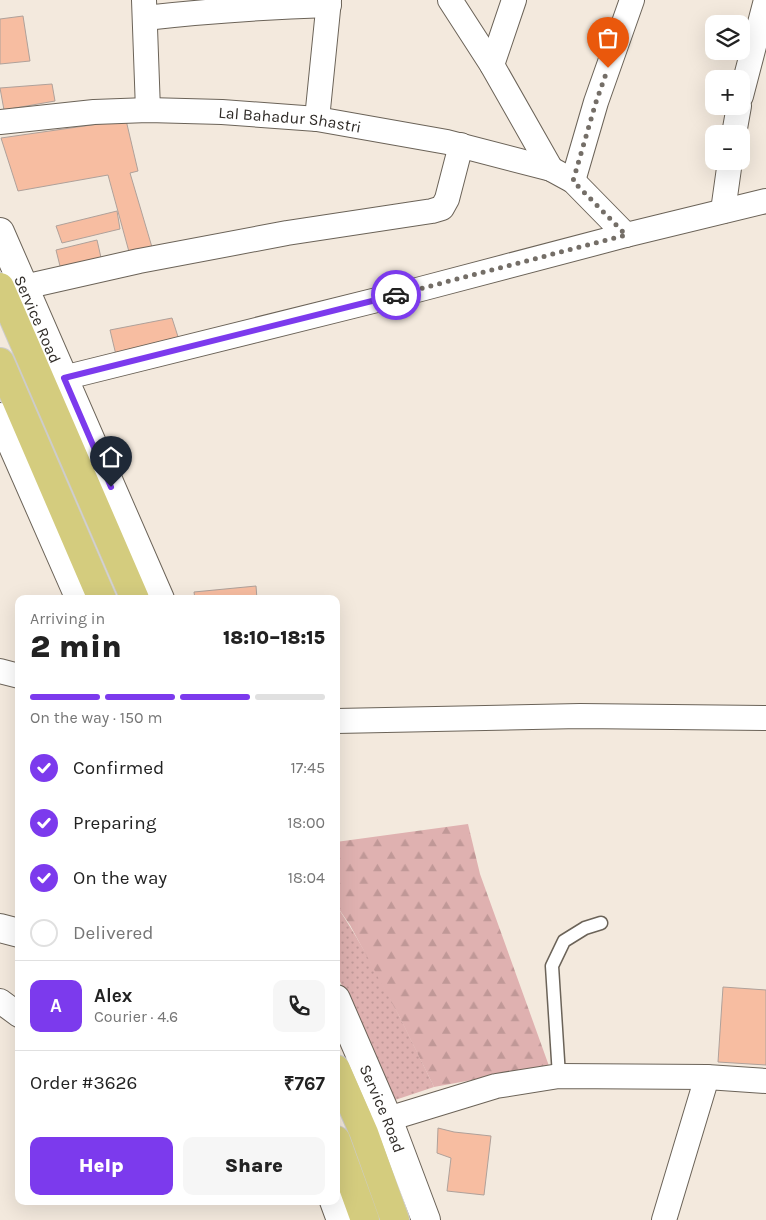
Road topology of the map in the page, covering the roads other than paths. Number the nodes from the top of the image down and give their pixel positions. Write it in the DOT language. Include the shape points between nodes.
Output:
graph roads {
  1 [pos="450,0"];
  2 [pos="514,0"];
  3 [pos="632,0"];
  4 [pos="766,0"];
  5 [pos="329,3"];
  6 [pos="145,9"];
  7 [pos="492,65"];
  8 [pos="748,70"];
  9 [pos="148,110"];
  10 [pos="317,119"];
  11 [pos="0,122"];
  12 [pos="461,145"];
  13 [pos="552,169"];
  14 [pos="729,170"];
  15 [pos="573,181"];
  16 [pos="766,201"];
  17 [pos="723,212"];
  18 [pos="0,232"];
  19 [pos="626,235"];
  20 [pos="12,287"];
  21 [pos="0,362"];
  22 [pos="64,378"];
  23 [pos="0,417"];
  24 [pos="78,595"];
  25 [pos="100,595"];
  26 [pos="133,595"];
  27 [pos="158,595"];
  28 [pos="0,671"];
  29 [pos="15,675"];
  30 [pos="766,718"];
  31 [pos="340,721"];
  32 [pos="601,923"];
  33 [pos="0,928"];
  34 [pos="15,932"];
  35 [pos="0,1001"];
  36 [pos="340,1008"];
  37 [pos="15,1011"];
  38 [pos="559,1076"];
  39 [pos="707,1077"];
  40 [pos="340,1078"];
  41 [pos="766,1081"];
  42 [pos="388,1119"];
  43 [pos="364,1133"];
  44 [pos="340,1151"];
  45 [pos="335,1205"];
  46 [pos="341,1220"];
  47 [pos="365,1220"];
  48 [pos="395,1220"];
  49 [pos="426,1220"];
  50 [pos="664,1220"];
  1 -- 7 [label="street"];
  2 -- 7 [label="street"];
  3 -- 15 [label="street" via="596,102"];
  4 -- 8 [label="street"];
  5 -- 6 [label="street" via="204,11"];
  5 -- 10 [label="street"];
  6 -- 9 [label="street"];
  7 -- 13 [label="street"];
  9 -- 10 [label="street, Lal Bahadur Shastri"];
  9 -- 11 [label="street, Lal Bahadur Shastri"];
  10 -- 12 [label="street, Lal Bahadur Shastri"];
  12 -- 13 [label="street, Lal Bahadur Shastri"];
  12 -- 20 [label="street" via="442,208 287,233"];
  13 -- 15 [label="street, Lal Bahadur Shastri"];
  14 -- 17 [label="street"];
  15 -- 19 [label="street, Lal Bahadur Shastri"];
  16 -- 17 [label="street"];
  17 -- 19 [label="street"];
  18 -- 20 [label="street, Service Road"];
  19 -- 22 [label="street"];
  20 -- 22 [label="street, Service Road"];
  20 -- 26 [label="highway"];
  21 -- 25 [label="highway"];
  22 -- 27 [label="street, Service Road"];
  23 -- 24 [label="street"];
  28 -- 29 [label="street"];
  30 -- 31 [label="street" via="580,716"];
  32 -- 38 [label="lane" via="585,928 564,941 552,966"];
  33 -- 34 [label="street"];
  35 -- 37 [label="street"];
  36 -- 42 [label="street, Service Road"];
  38 -- 39 [label="street"];
  38 -- 42 [label="street" via="496,1086"];
  39 -- 41 [label="street"];
  39 -- 50 [label="street"];
  40 -- 43 [label="highway"];
  42 -- 43 [label="street"];
  42 -- 49 [label="street, Service Road"];
  43 -- 48 [label="highway"];
  44 -- 47 [label="highway"];
  45 -- 46 [label="street"];
}
